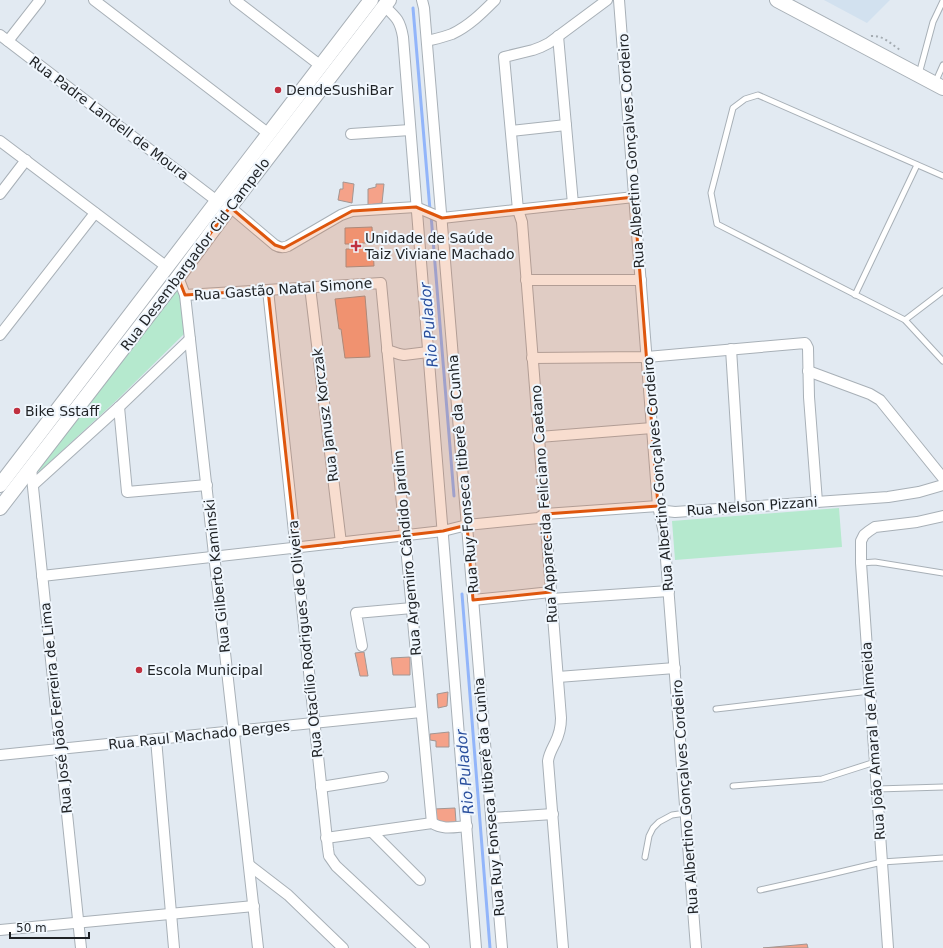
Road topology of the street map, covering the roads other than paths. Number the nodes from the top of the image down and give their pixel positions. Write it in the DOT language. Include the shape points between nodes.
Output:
graph roads {
  1 [pos="40,0"];
  2 [pos="94,0"];
  3 [pos="235,0"];
  4 [pos="371,0"];
  5 [pos="422,0"];
  6 [pos="495,0"];
  7 [pos="607,0"];
  8 [pos="619,0"];
  9 [pos="776,0"];
  10 [pos="943,1"];
  11 [pos="383,2"];
  12 [pos="0,34"];
  13 [pos="558,36"];
  14 [pos="8,41"];
  15 [pos="427,41"];
  16 [pos="943,65"];
  17 [pos="321,66"];
  18 [pos="919,75"];
  19 [pos="939,86"];
  20 [pos="566,125"];
  21 [pos="410,130"];
  22 [pos="511,131"];
  23 [pos="269,134"];
  24 [pos="351,134"];
  25 [pos="0,141"];
  26 [pos="26,160"];
  27 [pos="917,165"];
  28 [pos="943,176"];
  29 [pos="0,194"];
  30 [pos="634,197"];
  31 [pos="218,201"];
  32 [pos="573,204"];
  33 [pos="230,207"];
  34 [pos="416,207"];
  35 [pos="518,210"];
  36 [pos="95,213"];
  37 [pos="442,218"];
  38 [pos="167,267"];
  39 [pos="178,277"];
  40 [pos="526,280"];
  41 [pos="641,280"];
  42 [pos="381,283"];
  43 [pos="310,287"];
  44 [pos="268,290"];
  45 [pos="943,291"];
  46 [pos="185,295"];
  47 [pos="855,295"];
  48 [pos="905,320"];
  49 [pos="0,335"];
  50 [pos="190,339"];
  51 [pos="731,349"];
  52 [pos="387,350"];
  53 [pos="428,352"];
  54 [pos="647,356"];
  55 [pos="532,358"];
  56 [pos="943,360"];
  57 [pos="808,371"];
  58 [pos="119,408"];
  59 [pos="652,428"];
  60 [pos="539,437"];
  61 [pos="31,468"];
  62 [pos="943,478"];
  63 [pos="33,484"];
  64 [pos="0,485"];
  65 [pos="206,485"];
  66 [pos="943,485"];
  67 [pos="817,502"];
  68 [pos="658,506"];
  69 [pos="741,507"];
  70 [pos="0,508"];
  71 [pos="545,514"];
  72 [pos="943,516"];
  73 [pos="467,524"];
  74 [pos="443,531"];
  75 [pos="406,536"];
  76 [pos="341,543"];
  77 [pos="296,548"];
  78 [pos="215,557"];
  79 [pos="861,563"];
  80 [pos="943,573"];
  81 [pos="42,576"];
  82 [pos="669,590"];
  83 [pos="551,595"];
  84 [pos="473,600"];
  85 [pos="412,608"];
  86 [pos="362,646"];
  87 [pos="675,668"];
  88 [pos="558,677"];
  89 [pos="870,692"];
  90 [pos="716,709"];
  91 [pos="421,712"];
  92 [pos="314,723"];
  93 [pos="234,731"];
  94 [pos="156,739"];
  95 [pos="60,749"];
  96 [pos="0,755"];
  97 [pos="875,762"];
  98 [pos="383,777"];
  99 [pos="733,786"];
  100 [pos="321,787"];
  101 [pos="943,787"];
  102 [pos="877,790"];
  103 [pos="686,813"];
  104 [pos="553,814"];
  105 [pos="491,818"];
  106 [pos="432,824"];
  107 [pos="467,826"];
  108 [pos="372,832"];
  109 [pos="326,838"];
  110 [pos="645,857"];
  111 [pos="943,858"];
  112 [pos="882,862"];
  113 [pos="249,865"];
  114 [pos="420,880"];
  115 [pos="760,890"];
  116 [pos="254,906"];
  117 [pos="171,914"];
  118 [pos="79,923"];
  119 [pos="0,930"];
  120 [pos="260,946"];
  121 [pos="81,948"];
  122 [pos="174,948"];
  123 [pos="343,948"];
  124 [pos="424,948"];
  125 [pos="476,948"];
  126 [pos="502,948"];
  127 [pos="563,948"];
  128 [pos="696,948"];
  129 [pos="888,948"];
  1 -- 14 [label="street"];
  2 -- 23 [label="street"];
  3 -- 17 [label="street"];
  4 -- 17 [label="main road, Rua Desembargador Cid Campelo"];
  5 -- 15 [label="street, Rua Ruy Fonseca Itiberê da Cunha"];
  6 -- 15 [label="street" via="463,28"];
  7 -- 13 [label="street"];
  8 -- 30 [label="street, Rua Albertino Gonçalves Cordeiro"];
  9 -- 18 [label="main road"];
  10 -- 18 [label="lane" via="933,22"];
  11 -- 21 [label="street, Rua Ruy Fonseca Itiberê da Cunha" via="399,22 401,30"];
  11 -- 33 [label="main road, Rua Desembargador Cid Campelo"];
  12 -- 14 [label="street, Rua Padre Landell de Moura"];
  13 -- 20 [label="street"];
  13 -- 22 [label="street, Rua Apparecida Feliciano Caetano" via="541,47 504,57"];
  14 -- 31 [label="street, Rua Padre Landell de Moura"];
  15 -- 37 [label="street, Rua Ruy Fonseca Itiberê da Cunha"];
  16 -- 19 [label="lane"];
  17 -- 23 [label="main road, Rua Desembargador Cid Campelo"];
  18 -- 19 [label="main road"];
  20 -- 22 [label="street"];
  20 -- 32 [label="street"];
  21 -- 24 [label="street"];
  21 -- 34 [label="street, Rua Ruy Fonseca Itiberê da Cunha"];
  22 -- 35 [label="street, Rua Apparecida Feliciano Caetano"];
  23 -- 31 [label="main road, Rua Desembargador Cid Campelo"];
  25 -- 26 [label="street"];
  26 -- 29 [label="street"];
  26 -- 36 [label="street"];
  27 -- 28 [label="lane"];
  27 -- 47 [label="lane"];
  27 -- 47 [label="lane" via="758,95 745,99 733,108 711,193 717,224"];
  30 -- 32 [label="street"];
  30 -- 41 [label="street, Rua Albertino Gonçalves Cordeiro"];
  31 -- 38 [label="main road, Rua Desembargador Cid Campelo"];
  32 -- 35 [label="street"];
  33 -- 34 [label="street" via="280,248 288,246 346,212"];
  33 -- 39 [label="main road, Rua Desembargador Cid Campelo"];
  34 -- 37 [label="street"];
  34 -- 53 [label="street, Rua Ruy Fonseca Itiberê da Cunha"];
  35 -- 37 [label="street"];
  35 -- 40 [label="street, Rua Apparecida Feliciano Caetano" via="522,222"];
  36 -- 38 [label="street"];
  36 -- 49 [label="street"];
  37 -- 73 [label="street, Rua Ruy Fonseca Itiberê da Cunha"];
  38 -- 39 [label="main road"];
  38 -- 64 [label="main road, Rua Desembargador Cid Campelo"];
  39 -- 46 [label="street, Rua Gilberto Kaminski"];
  39 -- 61 [label="main road, Rua Desembargador Cid Campelo"];
  40 -- 41 [label="street"];
  40 -- 55 [label="street, Rua Apparecida Feliciano Caetano"];
  41 -- 54 [label="street, Rua Albertino Gonçalves Cordeiro"];
  42 -- 43 [label="street, Rua Gastão Natal Simone"];
  42 -- 52 [label="street, Rua Argemiro Cândido Jardim"];
  43 -- 44 [label="street, Rua Gastão Natal Simone"];
  43 -- 76 [label="street, Rua Janusz Korczak"];
  44 -- 46 [label="street, Rua Gastão Natal Simone"];
  44 -- 77 [label="street, Rua Otacílio Rodrigues de Oliveira"];
  45 -- 48 [label="lane"];
  46 -- 50 [label="street, Rua Gilberto Kaminski"];
  47 -- 48 [label="lane"];
  48 -- 56 [label="lane"];
  50 -- 58 [label="street"];
  50 -- 65 [label="street, Rua Gilberto Kaminski"];
  51 -- 54 [label="street"];
  51 -- 57 [label="street" via="806,344"];
  51 -- 69 [label="street"];
  52 -- 53 [label="street" via="404,355"];
  52 -- 75 [label="street, Rua Argemiro Cândido Jardim"];
  53 -- 74 [label="street, Rua Ruy Fonseca Itiberê da Cunha"];
  54 -- 55 [label="street"];
  54 -- 59 [label="street, Rua Albertino Gonçalves Cordeiro"];
  55 -- 60 [label="street, Rua Apparecida Feliciano Caetano"];
  57 -- 62 [label="street" via="880,400"];
  57 -- 67 [label="street"];
  58 -- 63 [label="street"];
  58 -- 65 [label="street" via="127,492"];
  59 -- 60 [label="street"];
  59 -- 68 [label="street, Rua Albertino Gonçalves Cordeiro"];
  60 -- 71 [label="street, Rua Apparecida Feliciano Caetano"];
  61 -- 63 [label="street, Rua José João Ferreira de Lima"];
  61 -- 70 [label="main road, Rua Desembargador Cid Campelo"];
  63 -- 81 [label="street, Rua José João Ferreira de Lima"];
  65 -- 78 [label="street, Rua Gilberto Kaminski"];
  66 -- 67 [label="street, Rua Nelson Pizzani" via="904,494"];
  67 -- 69 [label="street, Rua Nelson Pizzani"];
  68 -- 69 [label="street, Rua Nelson Pizzani" via="666,511 675,512"];
  68 -- 71 [label="street, Rua Nelson Pizzani"];
  68 -- 82 [label="street, Rua Albertino Gonçalves Cordeiro" via="664,533"];
  71 -- 73 [label="street, Rua Nelson Pizzani" via="538,518"];
  71 -- 83 [label="street, Rua Apparecida Feliciano Caetano"];
  72 -- 79 [label="street, Rua João Amaral de Almeida" via="875,527 864,535 861,541"];
  73 -- 74 [label="street, Rua Nelson Pizzani"];
  73 -- 84 [label="street, Rua Ruy Fonseca Itiberê da Cunha"];
  74 -- 75 [label="street, Rua Nelson Pizzani"];
  74 -- 107 [label="street, Rua Ruy Fonseca Itiberê da Cunha"];
  75 -- 76 [label="street, Rua Nelson Pizzani"];
  75 -- 85 [label="street, Rua Argemiro Cândido Jardim"];
  76 -- 77 [label="street, Rua Nelson Pizzani"];
  77 -- 78 [label="street, Rua Nelson Pizzani"];
  77 -- 92 [label="street, Rua Otacílio Rodrigues de Oliveira"];
  78 -- 81 [label="street, Rua Nelson Pizzani"];
  78 -- 93 [label="street, Rua Gilberto Kaminski"];
  79 -- 80 [label="lane" via="875,562"];
  79 -- 89 [label="street, Rua João Amaral de Almeida"];
  81 -- 95 [label="street, Rua José João Ferreira de Lima"];
  82 -- 83 [label="street"];
  82 -- 87 [label="street, Rua Albertino Gonçalves Cordeiro"];
  83 -- 84 [label="street"];
  83 -- 88 [label="street, Rua Apparecida Feliciano Caetano"];
  84 -- 105 [label="street, Rua Ruy Fonseca Itiberê da Cunha"];
  85 -- 86 [label="street" via="356,613"];
  85 -- 91 [label="street, Rua Argemiro Cândido Jardim"];
  87 -- 88 [label="street"];
  87 -- 103 [label="street, Rua Albertino Gonçalves Cordeiro"];
  88 -- 104 [label="street, Rua Apparecida Feliciano Caetano" via="561,724 548,757"];
  89 -- 90 [label="lane"];
  89 -- 97 [label="street, Rua João Amaral de Almeida"];
  91 -- 92 [label="street, Rua Raul Machado Berges"];
  91 -- 106 [label="street, Rua Argemiro Cândido Jardim"];
  92 -- 93 [label="street, Rua Raul Machado Berges"];
  92 -- 100 [label="street, Rua Otacílio Rodrigues de Oliveira"];
  93 -- 94 [label="street, Rua Raul Machado Berges"];
  93 -- 113 [label="street, Rua Gilberto Kaminski"];
  94 -- 95 [label="street, Rua Raul Machado Berges"];
  94 -- 117 [label="street"];
  95 -- 96 [label="street, Rua Raul Machado Berges"];
  95 -- 118 [label="street, Rua José João Ferreira de Lima"];
  97 -- 99 [label="lane" via="822,779"];
  97 -- 102 [label="street, Rua João Amaral de Almeida"];
  98 -- 100 [label="street"];
  100 -- 109 [label="street, Rua Otacílio Rodrigues de Oliveira"];
  101 -- 102 [label="lane"];
  102 -- 112 [label="street, Rua João Amaral de Almeida"];
  103 -- 110 [label="lane" via="672,814 653,828"];
  103 -- 128 [label="street, Rua Albertino Gonçalves Cordeiro"];
  104 -- 105 [label="street"];
  104 -- 127 [label="street, Rua Apparecida Feliciano Caetano"];
  105 -- 126 [label="street, Rua Ruy Fonseca Itiberê da Cunha"];
  106 -- 107 [label="street" via="443,828"];
  106 -- 108 [label="street"];
  107 -- 125 [label="street, Rua Ruy Fonseca Itiberê da Cunha"];
  108 -- 109 [label="street"];
  108 -- 114 [label="street"];
  109 -- 124 [label="street, Rua Otacílio Rodrigues de Oliveira" via="329,856 336,866"];
  111 -- 112 [label="lane"];
  112 -- 115 [label="lane"];
  112 -- 129 [label="street, Rua João Amaral de Almeida"];
  113 -- 116 [label="street, Rua Gilberto Kaminski"];
  113 -- 123 [label="street" via="285,892"];
  116 -- 117 [label="street"];
  116 -- 120 [label="street, Rua Gilberto Kaminski"];
  117 -- 118 [label="street"];
  117 -- 122 [label="street"];
  118 -- 119 [label="street"];
  118 -- 121 [label="street, Rua José João Ferreira de Lima"];
}
